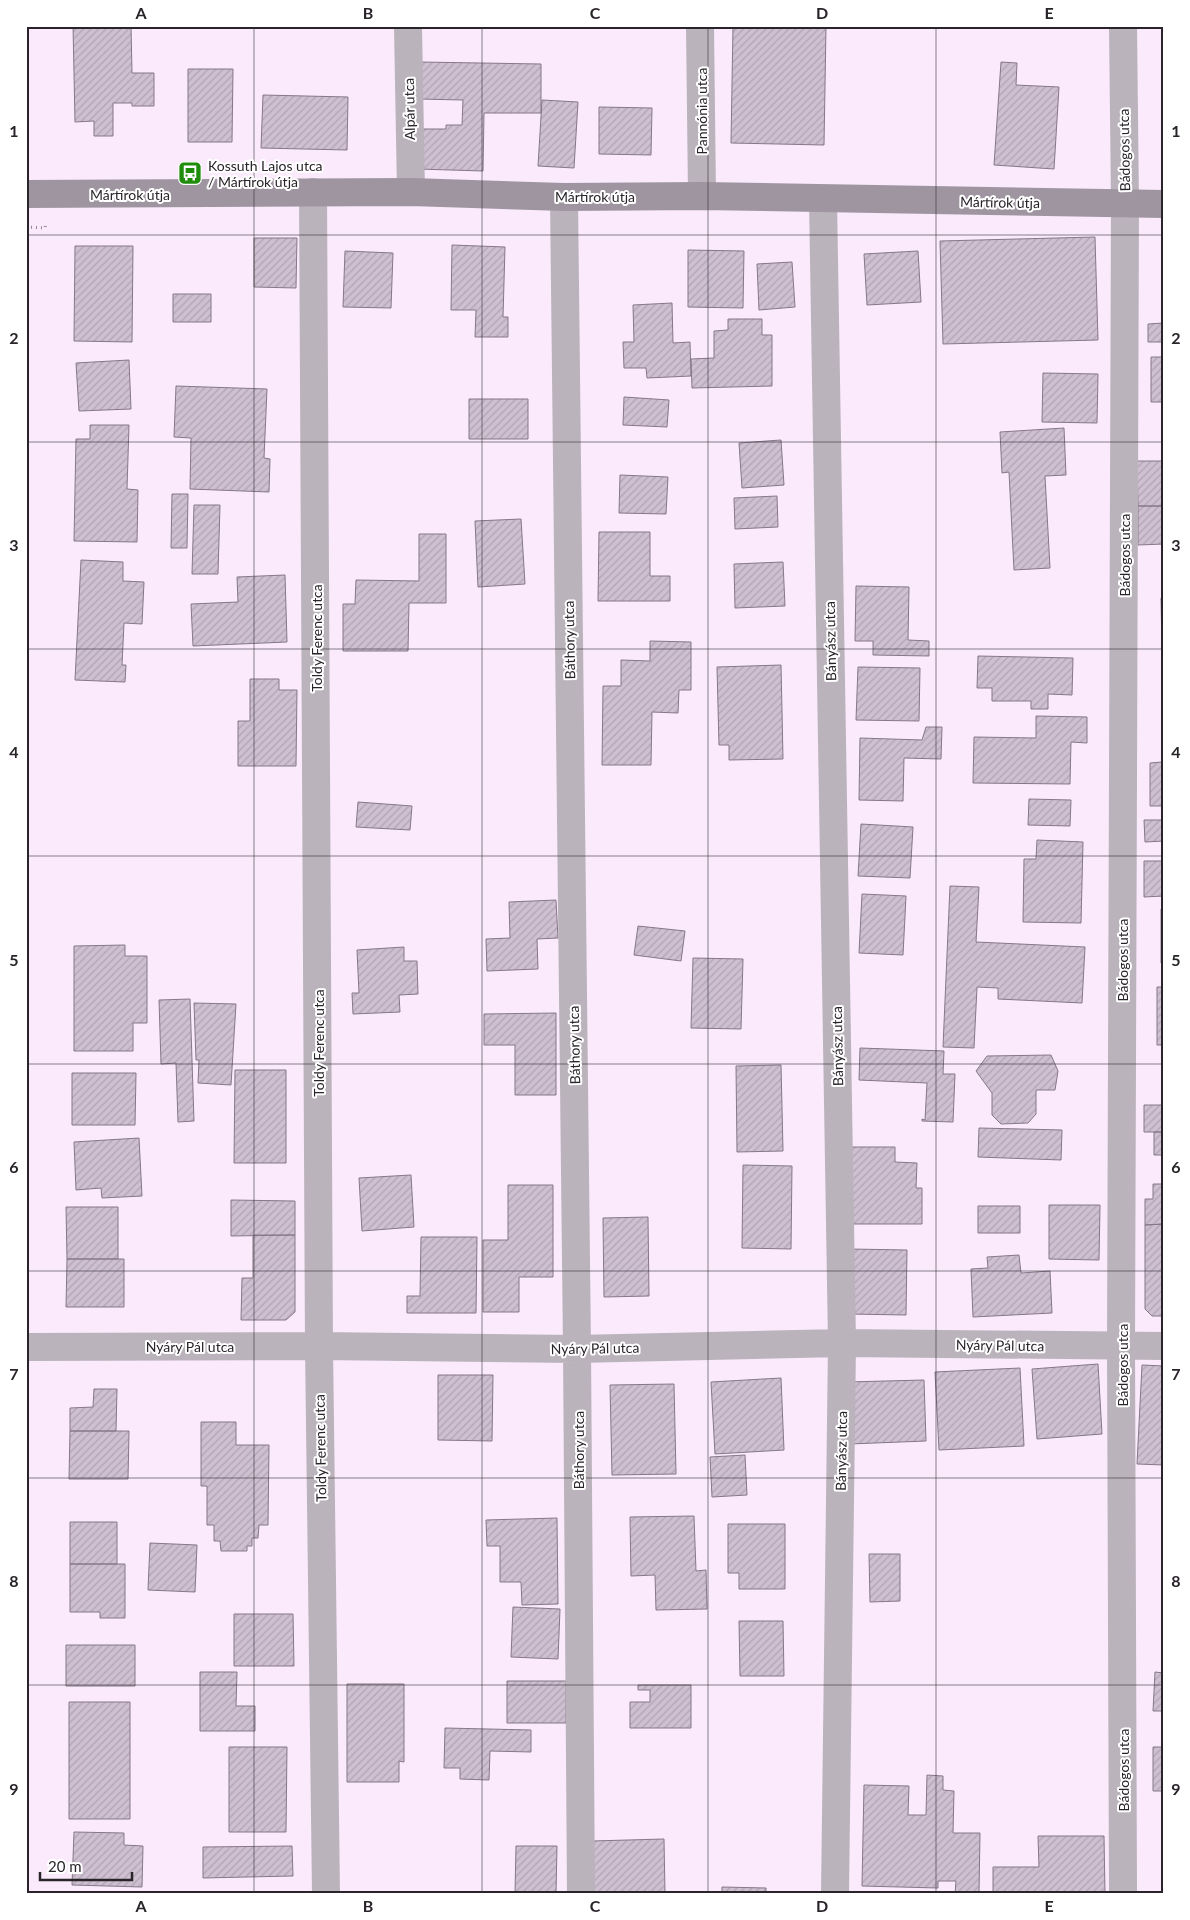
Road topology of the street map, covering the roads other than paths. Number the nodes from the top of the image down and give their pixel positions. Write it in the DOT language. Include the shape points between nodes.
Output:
graph roads {
  1 [pos="408,26"];
  2 [pos="700,26"];
  3 [pos="1123,26"];
  4 [pos="313,192"];
  5 [pos="411,192"];
  6 [pos="26,194"];
  7 [pos="702,196"];
  8 [pos="564,197"];
  9 [pos="823,199"];
  10 [pos="1125,204"];
  11 [pos="1164,204"];
  12 [pos="842,1343"];
  13 [pos="319,1346"];
  14 [pos="1121,1346"];
  15 [pos="1164,1346"];
  16 [pos="26,1347"];
  17 [pos="577,1349"];
  18 [pos="326,1894"];
  19 [pos="581,1894"];
  20 [pos="835,1894"];
  21 [pos="1123,1894"];
  1 -- 5 [label="street, Alpár utca"];
  2 -- 7 [label="street, Pannónia utca"];
  3 -- 10 [label="street, Bádogos utca"];
  4 -- 5 [label="street, Mártírok útja"];
  4 -- 6 [label="street, Mártírok útja"];
  4 -- 13 [label="street, Toldy Ferenc utca"];
  5 -- 8 [label="street, Mártírok útja"];
  7 -- 8 [label="street, Mártírok útja"];
  7 -- 9 [label="street, Mártírok útja"];
  8 -- 17 [label="street, Báthory utca"];
  9 -- 10 [label="street, Mártírok útja"];
  9 -- 12 [label="street, Bányász utca"];
  10 -- 11 [label="street, Mártírok útja"];
  10 -- 14 [label="street, Bádogos utca"];
  12 -- 14 [label="street, Nyáry Pál utca"];
  12 -- 17 [label="street, Nyáry Pál utca"];
  12 -- 20 [label="street, Bányász utca"];
  13 -- 16 [label="street, Nyáry Pál utca"];
  13 -- 17 [label="street, Nyáry Pál utca"];
  13 -- 18 [label="street, Toldy Ferenc utca"];
  14 -- 15 [label="street, Nyáry Pál utca"];
  14 -- 21 [label="street, Bádogos utca"];
  17 -- 19 [label="street, Báthory utca"];
}
